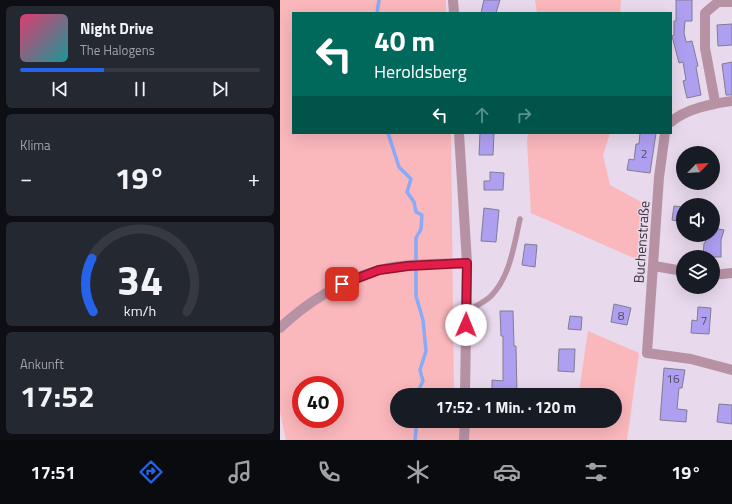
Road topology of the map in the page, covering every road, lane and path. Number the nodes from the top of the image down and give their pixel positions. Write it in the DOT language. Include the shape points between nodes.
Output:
graph roads {
  1 [pos="453,0"];
  2 [pos="732,2"];
  3 [pos="454,12"];
  4 [pos="732,100"];
  5 [pos="715,102"];
  6 [pos="672,121"];
  7 [pos="459,134"];
  8 [pos="665,134"];
  9 [pos="520,219"];
  10 [pos="467,263"];
  11 [pos="654,266"];
  12 [pos="676,270"];
  13 [pos="732,273"];
  14 [pos="720,274"];
  15 [pos="467,311"];
  16 [pos="280,328"];
  17 [pos="732,370"];
  18 [pos="465,388"];
  19 [pos="465,428"];
  20 [pos="464,440"];
  1 -- 3 [label="street"];
  2 -- 5 [label="street" via="718,2 705,13 705,48"];
  4 -- 5 [label="street"];
  5 -- 6 [label="street" via="683,114"];
  7 -- 10 [label="street"];
  8 -- 11 [label="street, Buchenstraße" via="659,177"];
  9 -- 15 [label="lane" via="505,275 490,297"];
  10 -- 15 [label="street"];
  10 -- 16 [label="street" via="379,270 342,284 295,313"];
  11 -- 12 [label="street"];
  11 -- 17 [label="street, Buchenstraße" via="647,353 691,359"];
  13 -- 14 [label="street"];
  15 -- 18 [label="street"];
  19 -- 20 [label="street"];
}
